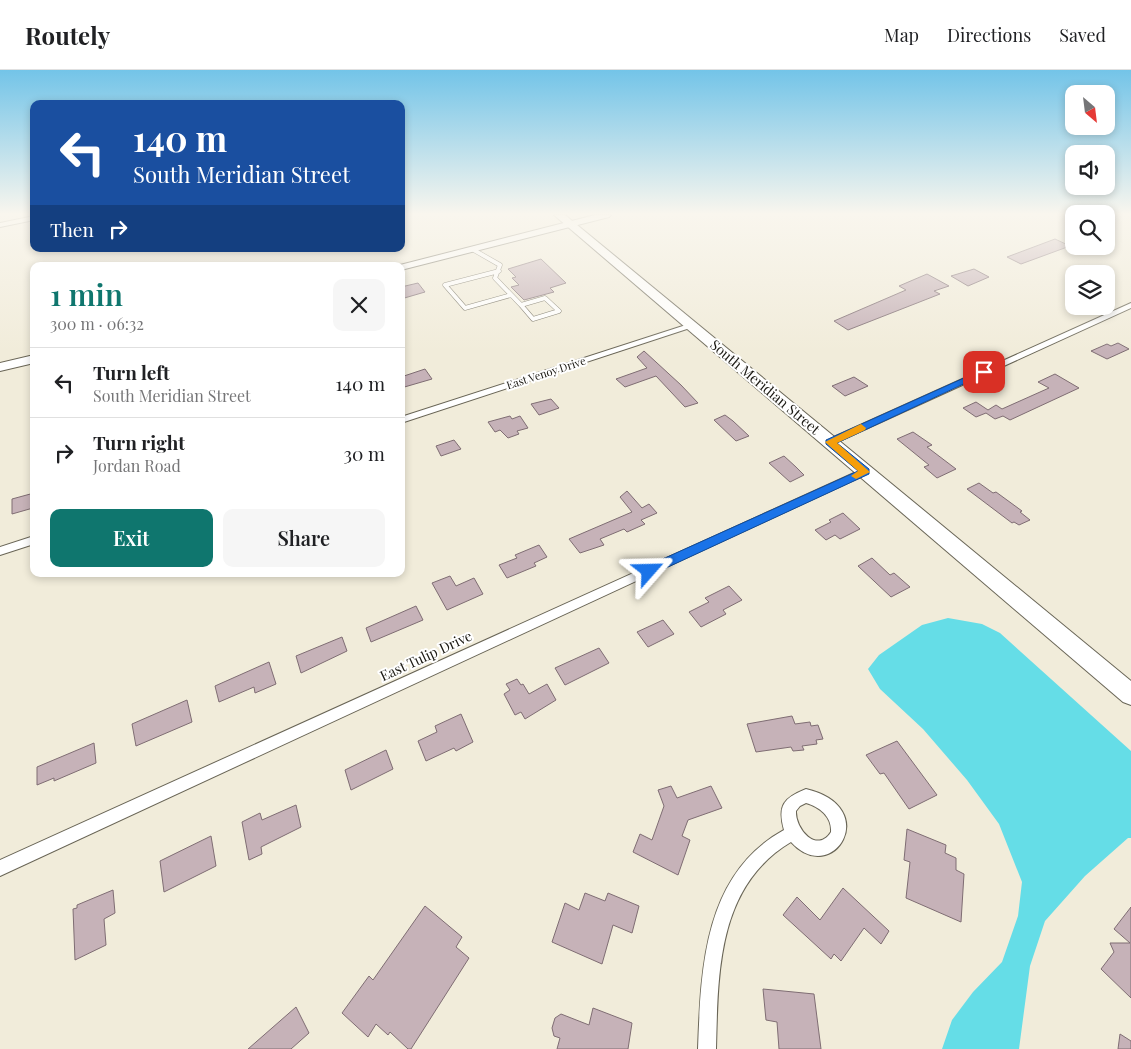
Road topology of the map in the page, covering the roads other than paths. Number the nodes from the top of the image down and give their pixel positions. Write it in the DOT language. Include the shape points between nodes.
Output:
graph roads {
  1 [pos="426,261"];
  2 [pos="492,261"];
  3 [pos="614,261"];
  4 [pos="405,266"];
  5 [pos="499,270"];
  6 [pos="511,295"];
  7 [pos="1131,304"];
  8 [pos="521,305"];
  9 [pos="692,326"];
  10 [pos="30,360"];
  11 [pos="0,367"];
  12 [pos="405,419"];
  13 [pos="830,442"];
  14 [pos="865,472"];
  15 [pos="30,541"];
  16 [pos="0,551"];
  17 [pos="1131,695"];
  18 [pos="793,833"];
  19 [pos="0,868"];
  20 [pos="707,1049"];
  1 -- 4 [label="main road"];
  2 -- 5 [label="lane" via="500,265"];
  3 -- 9 [label="main road, South Meridian Street"];
  5 -- 6 [label="lane" via="495,278"];
  5 -- 6 [label="lane" via="445,285 465,308"];
  6 -- 8 [label="lane"];
  7 -- 13 [label="street"];
  8 -- 8 [label="lane" via="545,298 559,311 533,319"];
  9 -- 12 [label="street, East Venoy Drive"];
  9 -- 13 [label="main road, South Meridian Street"];
  10 -- 11 [label="main road"];
  13 -- 14 [label="main road, South Meridian Street"];
  14 -- 17 [label="main road, South Meridian Street"];
  14 -- 19 [label="street, East Tulip Drive"];
  15 -- 16 [label="street"];
  18 -- 20 [label="street" via="766,850 748,868 722,918 715,937 710,970"];
}
